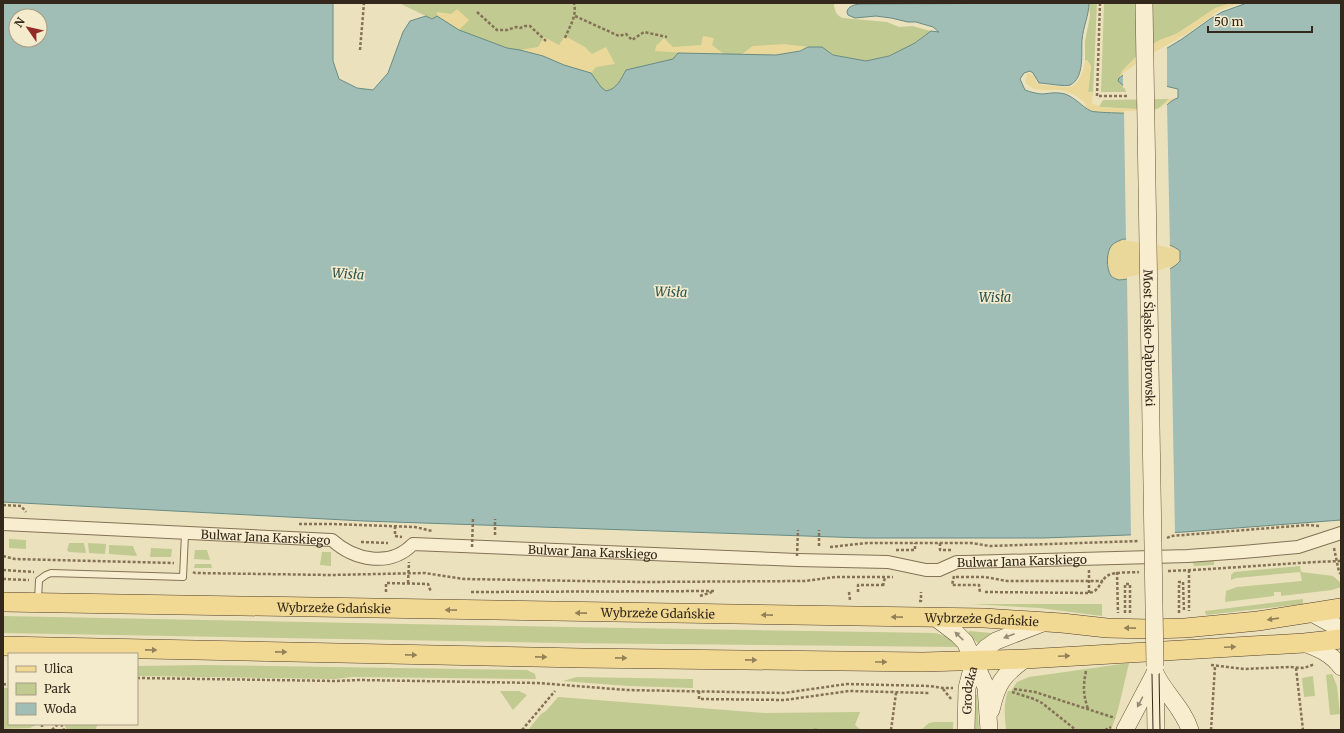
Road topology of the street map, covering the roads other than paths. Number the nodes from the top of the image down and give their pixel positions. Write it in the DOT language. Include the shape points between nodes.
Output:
graph roads {
  1 [pos="1144,3"];
  2 [pos="3,524"];
  3 [pos="1341,533"];
  4 [pos="184,534"];
  5 [pos="3,602"];
  6 [pos="38,604"];
  7 [pos="1341,608"];
  8 [pos="1312,613"];
  9 [pos="936,618"];
  10 [pos="1045,621"];
  11 [pos="1341,628"];
  12 [pos="1341,639"];
  13 [pos="1304,643"];
  14 [pos="3,646"];
  15 [pos="1025,658"];
  16 [pos="974,661"];
  17 [pos="1341,667"];
  18 [pos="1155,670"];
  19 [pos="1120,724"];
  20 [pos="989,725"];
  21 [pos="966,730"];
  22 [pos="1156,730"];
  23 [pos="1190,730"];
  1 -- 18 [label="main road, Most Śląsko-Dąbrowski, bridge"];
  2 -- 4 [label="street, Bulwar Jana Karskiego"];
  3 -- 4 [label="street, Bulwar Jana Karskiego" via="1298,546 1188,556 958,562 939,570 926,570 888,562 413,544 395,556 377,559 347,552 332,540"];
  4 -- 6 [label="lane" via="183,577 51,573 40,578"];
  5 -- 6 [label="main road, Wybrzeże Gdańskie"];
  9 -- 6 [label="main road, Wybrzeże Gdańskie, one-way"];
  7 -- 8 [label="main road, Wybrzeże Gdańskie"];
  8 -- 10 [label="main road, Wybrzeże Gdańskie, one-way" via="1258,621 1156,629 1107,628"];
  8 -- 11 [label="main road"];
  9 -- 10 [label="main road, Wybrzeże Gdańskie"];
  16 -- 9 [label="main road, one-way" via="965,642"];
  10 -- 16 [label="main road, Grodzka, one-way" via="996,641"];
  12 -- 13 [label="main road"];
  15 -- 13 [label="main road, one-way"];
  13 -- 17 [label="main road" via="1319,649"];
  14 -- 16 [label="main road, one-way" via="754,660"];
  15 -- 16 [label="main road"];
  15 -- 20 [label="main road" via="1000,681"];
  16 -- 20 [label="main road" via="986,687"];
  16 -- 21 [label="main road, Grodzka" via="967,688"];
  18 -- 19 [label="main road, one-way"];
  18 -- 22 [label="main road, Most Śląsko-Dąbrowski"];
  18 -- 23 [label="main road" via="1159,682 1183,713"];
}
